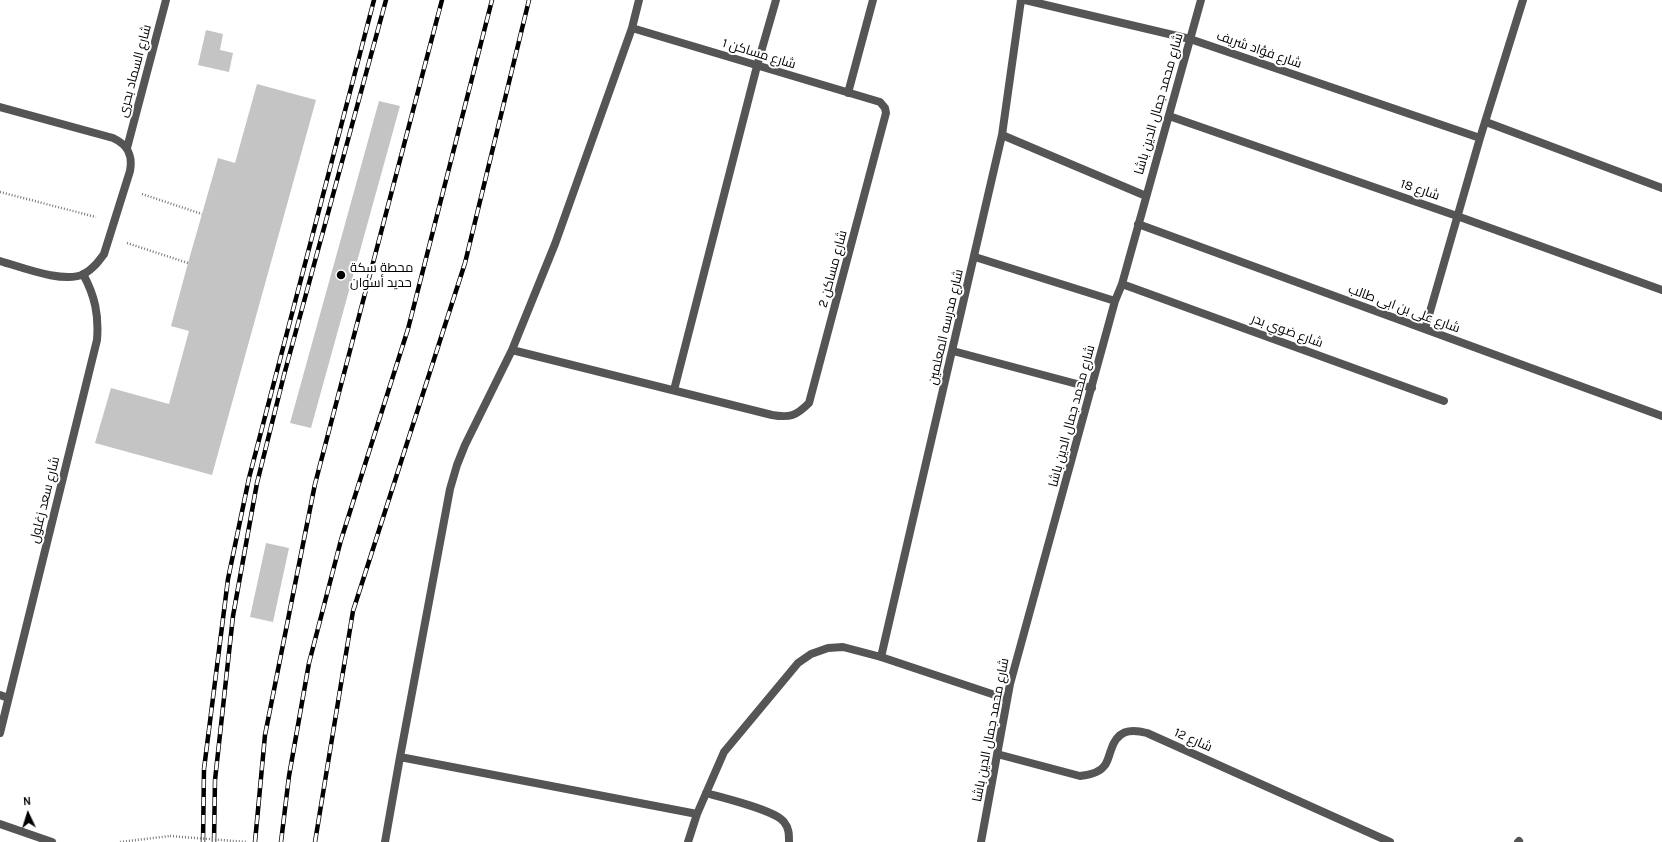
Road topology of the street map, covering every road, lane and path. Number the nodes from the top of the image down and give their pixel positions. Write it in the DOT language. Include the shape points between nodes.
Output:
graph roads {
  1 [pos="166,0"];
  2 [pos="639,0"];
  3 [pos="776,0"];
  4 [pos="873,0"];
  5 [pos="1021,0"];
  6 [pos="1025,0"];
  7 [pos="1201,0"];
  8 [pos="1523,0"];
  9 [pos="632,28"];
  10 [pos="1190,39"];
  11 [pos="757,66"];
  12 [pos="848,93"];
  13 [pos="880,102"];
  14 [pos="0,107"];
  15 [pos="1169,116"];
  16 [pos="1486,122"];
  17 [pos="1002,135"];
  18 [pos="1480,138"];
  19 [pos="127,148"];
  20 [pos="1662,188"];
  21 [pos="124,189"];
  22 [pos="0,192"];
  23 [pos="1146,196"];
  24 [pos="202,214"];
  25 [pos="1457,216"];
  26 [pos="114,222"];
  27 [pos="1138,224"];
  28 [pos="109,238"];
  29 [pos="975,257"];
  30 [pos="0,261"];
  31 [pos="188,262"];
  32 [pos="83,274"];
  33 [pos="1122,284"];
  34 [pos="1662,290"];
  35 [pos="1115,301"];
  36 [pos="1425,329"];
  37 [pos="512,350"];
  38 [pos="953,351"];
  39 [pos="1092,388"];
  40 [pos="674,390"];
  41 [pos="1444,401"];
  42 [pos="1662,416"];
  43 [pos="882,657"];
  44 [pos="0,695"];
  45 [pos="8,698"];
  46 [pos="1007,699"];
  47 [pos="0,733"];
  48 [pos="997,754"];
  49 [pos="400,757"];
  50 [pos="706,793"];
  51 [pos="697,814"];
  52 [pos="0,824"];
  53 [pos="52,842"];
  54 [pos="120,842"];
  55 [pos="247,842"];
  56 [pos="385,842"];
  57 [pos="688,842"];
  58 [pos="789,842"];
  59 [pos="981,842"];
  60 [pos="1390,842"];
  1 -- 19 [label="street, شارع السماد بحرى"];
  2 -- 9 [label="street"];
  3 -- 11 [label="street"];
  4 -- 12 [label="street"];
  5 -- 17 [label="street, شارع مدرسه المعلمين"];
  6 -- 10 [label="street, شارع فؤاد شريف"];
  7 -- 10 [label="street, شارع محمد جمال الدين باشا"];
  8 -- 16 [label="street"];
  9 -- 11 [label="street, شارع مساكن 1"];
  9 -- 37 [label="street" via="556,244"];
  10 -- 15 [label="street, شارع محمد جمال الدين باشا"];
  10 -- 18 [label="street, شارع فؤاد شريف"];
  11 -- 12 [label="street, شارع مساكن 1"];
  11 -- 40 [label="street"];
  12 -- 13 [label="street, شارع مساكن 1"];
  13 -- 40 [label="street, شارع مساكن 2" via="886,113 809,403 800,413 786,417"];
  14 -- 19 [label="street" via="113,138"];
  15 -- 23 [label="street, شارع محمد جمال الدين باشا"];
  15 -- 25 [label="street, شارع 18"];
  16 -- 18 [label="street"];
  16 -- 20 [label="street"];
  17 -- 23 [label="street"];
  17 -- 29 [label="street, شارع مدرسه المعلمين"];
  18 -- 25 [label="street"];
  19 -- 21 [label="street" via="131,163"];
  21 -- 24 [label="path"];
  21 -- 26 [label="street"];
  22 -- 26 [label="path"];
  23 -- 27 [label="street, شارع محمد جمال الدين باشا"];
  25 -- 34 [label="street, شارع 18"];
  25 -- 36 [label="street"];
  26 -- 28 [label="street"];
  27 -- 33 [label="street, شارع محمد جمال الدين باشا"];
  27 -- 36 [label="street, شارع على بن ابى طالب"];
  28 -- 31 [label="path"];
  28 -- 32 [label="street" via="104,254 95,266"];
  29 -- 35 [label="street"];
  29 -- 38 [label="street, شارع مدرسه المعلمين"];
  30 -- 32 [label="street" via="54,275 69,277"];
  32 -- 45 [label="street, شارع سعد زغلول" via="95,300 98,314 97,340"];
  33 -- 35 [label="street, شارع محمد جمال الدين باشا"];
  33 -- 41 [label="street, شارع ضوي بدر"];
  35 -- 39 [label="street, شارع محمد جمال الدين باشا"];
  36 -- 42 [label="street, شارع على بن ابى طالب"];
  37 -- 40 [label="street, شارع مساكن 2"];
  37 -- 49 [label="street" via="465,445 452,483"];
  38 -- 39 [label="street"];
  38 -- 43 [label="street, شارع مدرسه المعلمين"];
  39 -- 46 [label="street, شارع محمد جمال الدين باشا"];
  43 -- 46 [label="street"];
  43 -- 50 [label="street" via="843,647 828,648 798,663 724,752"];
  44 -- 45 [label="street"];
  45 -- 47 [label="street, شارع سعد زغلول"];
  46 -- 48 [label="street, شارع محمد جمال الدين باشا"];
  48 -- 59 [label="street, شارع محمد جمال الدين باشا"];
  48 -- 60 [label="street, شارع 12" via="1080,776 1089,775 1106,765 1113,742 1124,732 1134,730 1147,733"];
  49 -- 51 [label="street"];
  49 -- 56 [label="street"];
  50 -- 51 [label="street"];
  50 -- 58 [label="street" via="769,812 783,820 788,828"];
  51 -- 57 [label="street"];
  52 -- 53 [label="street"];
  54 -- 55 [label="path, bridge" via="170,836"];
}
